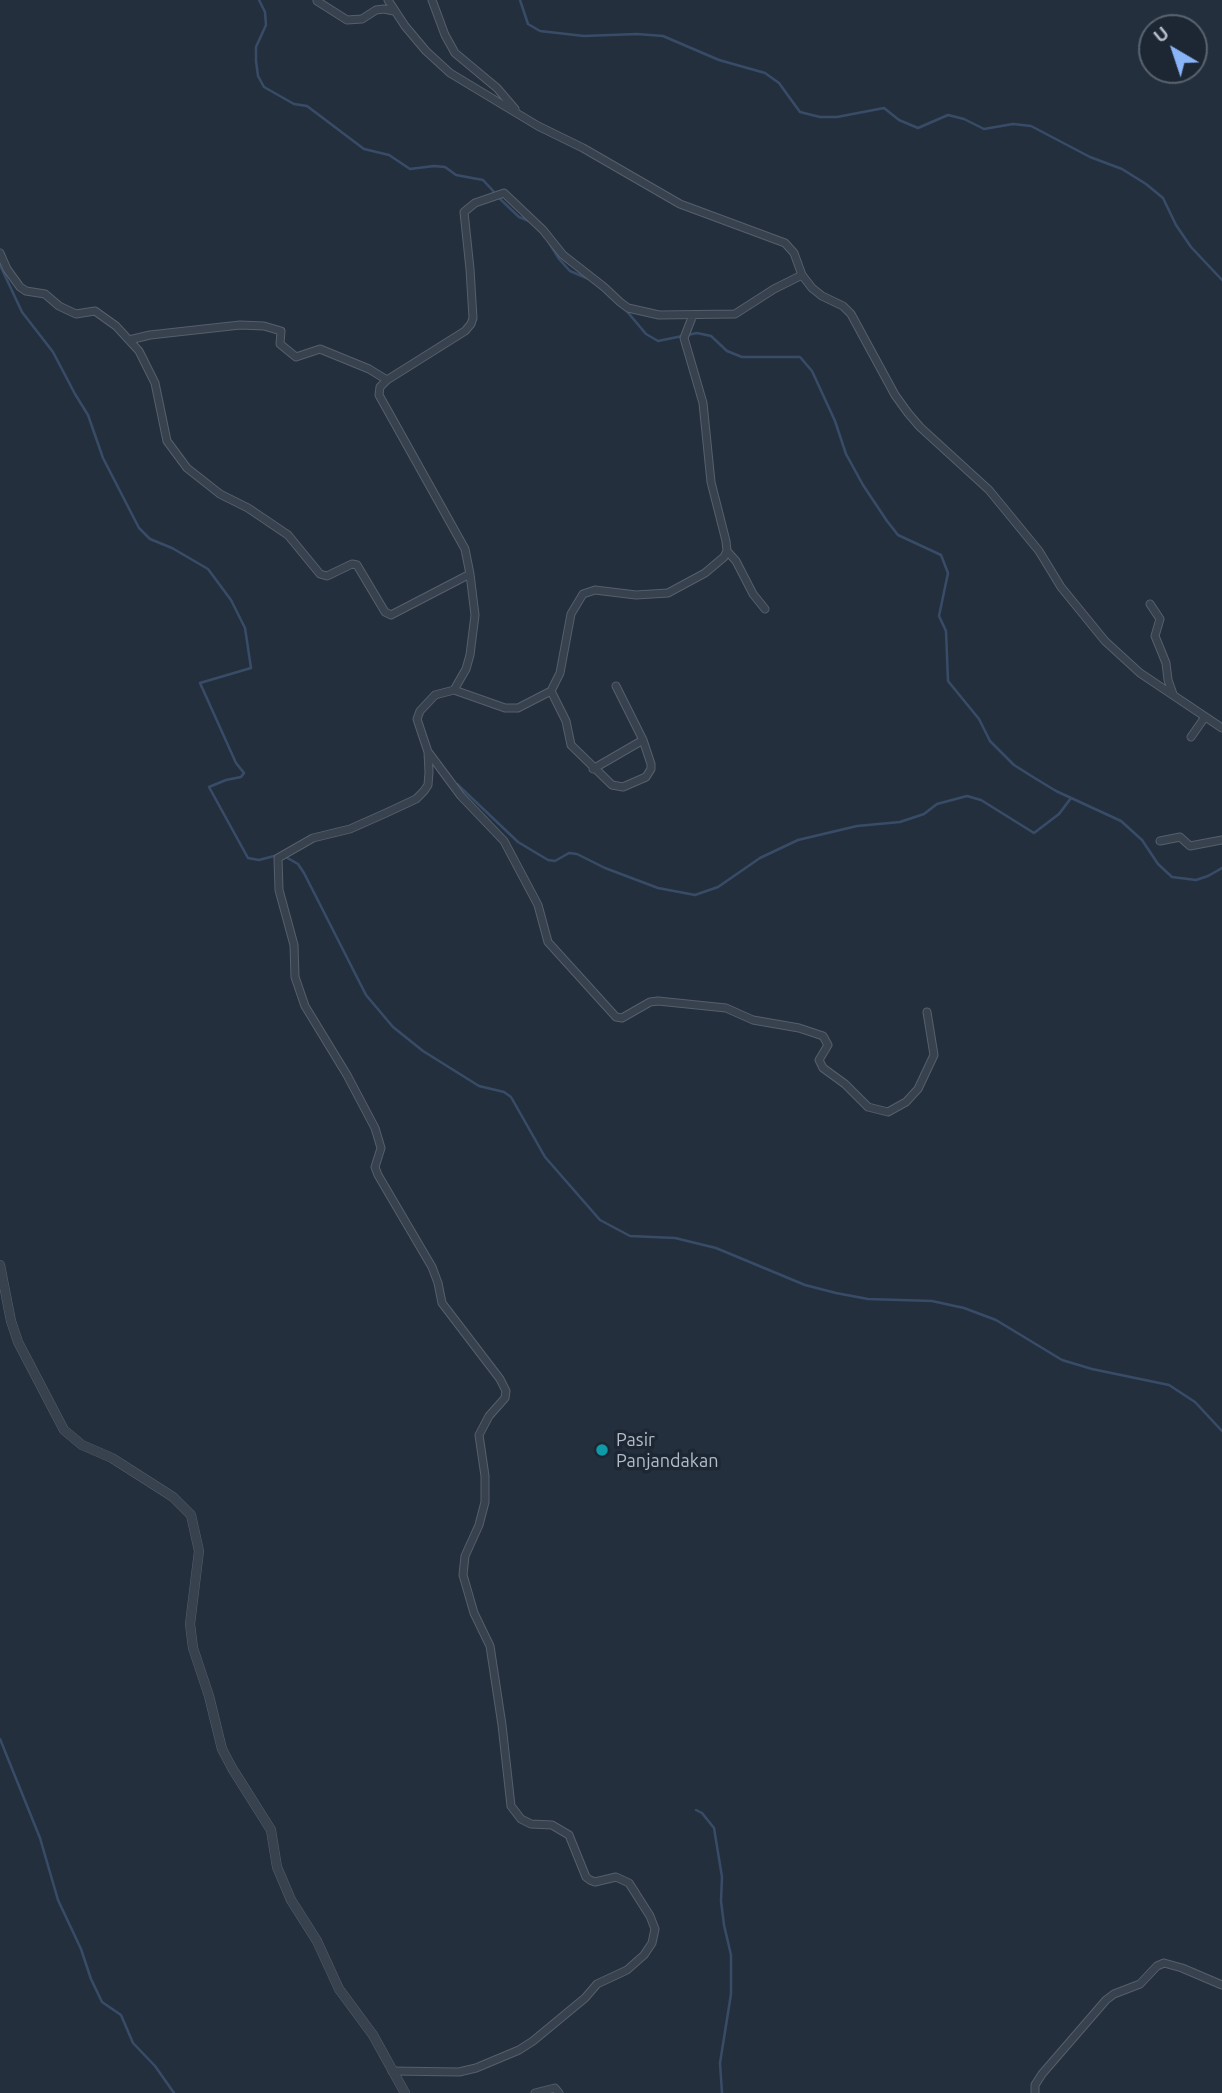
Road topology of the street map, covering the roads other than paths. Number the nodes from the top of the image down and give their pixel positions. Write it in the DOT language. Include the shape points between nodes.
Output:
graph roads {
  1 [pos="388,0"];
  2 [pos="432,0"];
  3 [pos="317,1"];
  4 [pos="395,11"];
  5 [pos="520,115"];
  6 [pos="0,253"];
  7 [pos="802,275"];
  8 [pos="693,315"];
  9 [pos="129,340"];
  10 [pos="387,380"];
  11 [pos="727,551"];
  12 [pos="470,574"];
  13 [pos="1150,604"];
  14 [pos="765,609"];
  15 [pos="615,686"];
  16 [pos="454,690"];
  17 [pos="551,691"];
  18 [pos="1173,695"];
  19 [pos="1205,717"];
  20 [pos="1222,728"];
  21 [pos="1191,737"];
  22 [pos="643,740"];
  23 [pos="428,752"];
  24 [pos="593,769"];
  25 [pos="1222,840"];
  26 [pos="1160,841"];
  27 [pos="928,1012"];
  28 [pos="0,1265"];
  29 [pos="1222,1986"];
  30 [pos="392,2071"];
  31 [pos="404,2093"];
  32 [pos="535,2093"];
  33 [pos="559,2093"];
  34 [pos="1035,2093"];
  1 -- 4 [label="street"];
  2 -- 5 [label="street" via="455,53 497,88"];
  3 -- 4 [label="street" via="347,20 362,19 376,10"];
  4 -- 5 [label="street" via="450,73"];
  5 -- 7 [label="street" via="680,204 785,243"];
  6 -- 9 [label="street" via="20,287 45,294 76,314 95,311"];
  7 -- 8 [label="street" via="735,314"];
  7 -- 18 [label="street" via="811,288 851,314 908,413 989,490 1105,641"];
  8 -- 10 [label="street" via="659,315 628,308 563,255 507,194 501,194 464,212 471,324"];
  8 -- 11 [label="street" via="684,338 703,402 711,482"];
  9 -- 10 [label="street" via="264,326 281,331 280,344 296,357 320,349"];
  9 -- 12 [label="street" via="155,383 167,441 187,468 220,495 288,535 320,574 357,565 391,615"];
  10 -- 12 [label="street" via="379,395 465,549"];
  11 -- 14 [label="street"];
  11 -- 17 [label="street" via="705,573 668,593 594,590 583,594 571,614"];
  12 -- 16 [label="street" via="475,615 470,655"];
  13 -- 18 [label="street" via="1160,619 1156,636"];
  15 -- 22 [label="street"];
  16 -- 17 [label="street" via="505,708 529,704"];
  16 -- 23 [label="street" via="435,695 420,711"];
  17 -- 24 [label="street" via="566,721 569,741"];
  18 -- 19 [label="street"];
  19 -- 20 [label="street"];
  19 -- 21 [label="street"];
  22 -- 24 [label="street"];
  22 -- 24 [label="street" via="651,764 646,777 617,787"];
  23 -- 27 [label="street" via="503,841 538,905 548,942 616,1017 658,1001 726,1008 753,1020 824,1036 828,1045 819,1060 822,1068 868,1107 888,1112 918,1088 934,1055"];
  23 -- 30 [label="street" via="428,785 416,799 350,829 313,838 278,858 281,900 296,956 295,977 304,1006 375,1128 381,1148 375,1167 378,1175 432,1267 442,1303 506,1391 479,1435 485,1502 463,1576 490,1646 511,1806 521,1819 552,1825 569,1835 590,1880 616,1877 629,1883 654,1929 644,1955 597,1984 519,2050 459,2072"];
  25 -- 26 [label="street" via="1190,846 1180,837"];
  28 -- 30 [label="street" via="18,1342 64,1430 173,1497 194,1520 199,1551 190,1624 222,1749 271,1830 282,1882 302,1920 321,1948 339,1989 373,2035"];
  29 -- 34 [label="street" via="1182,1968 1164,1963 1157,1966 1140,1984 1106,2000 1042,2074"];
  30 -- 31 [label="street"];
  32 -- 33 [label="street" via="555,2088"];
}
